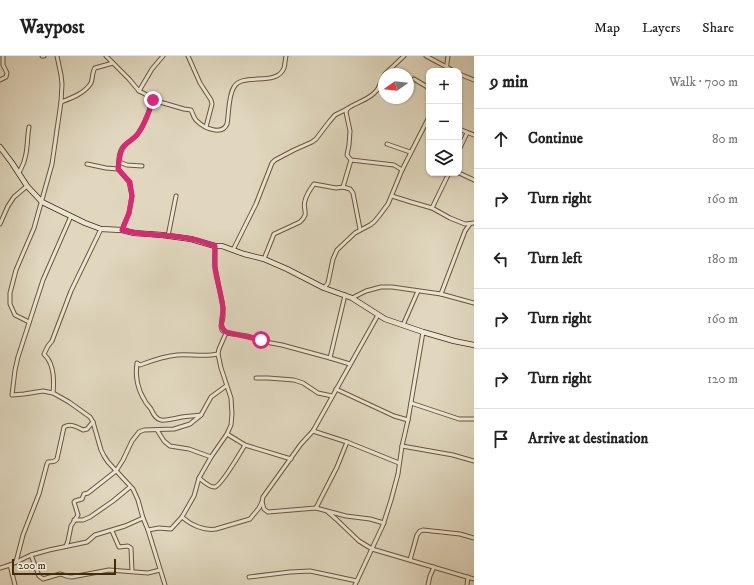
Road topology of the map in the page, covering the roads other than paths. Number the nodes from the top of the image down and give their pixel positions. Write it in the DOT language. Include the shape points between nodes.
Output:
graph roads {
  1 [pos="3,56"];
  2 [pos="57,56"];
  3 [pos="106,56"];
  4 [pos="163,56"];
  5 [pos="188,56"];
  6 [pos="286,56"];
  7 [pos="404,56"];
  8 [pos="426,56"];
  9 [pos="448,56"];
  10 [pos="113,63"];
  11 [pos="392,68"];
  12 [pos="444,68"];
  13 [pos="446,68"];
  14 [pos="462,75"];
  15 [pos="414,79"];
  16 [pos="0,80"];
  17 [pos="474,80"];
  18 [pos="426,86"];
  19 [pos="378,88"];
  20 [pos="138,91"];
  21 [pos="153,100"];
  22 [pos="61,102"];
  23 [pos="347,109"];
  24 [pos="426,123"];
  25 [pos="29,127"];
  26 [pos="206,127"];
  27 [pos="462,130"];
  28 [pos="467,133"];
  29 [pos="474,135"];
  30 [pos="387,144"];
  31 [pos="462,144"];
  32 [pos="0,147"];
  33 [pos="410,152"];
  34 [pos="351,160"];
  35 [pos="119,162"];
  36 [pos="87,164"];
  37 [pos="142,166"];
  38 [pos="118,169"];
  39 [pos="402,170"];
  40 [pos="19,173"];
  41 [pos="462,174"];
  42 [pos="448,176"];
  43 [pos="474,180"];
  44 [pos="27,186"];
  45 [pos="343,187"];
  46 [pos="176,196"];
  47 [pos="392,196"];
  48 [pos="42,202"];
  49 [pos="432,208"];
  50 [pos="71,216"];
  51 [pos="474,223"];
  52 [pos="0,224"];
  53 [pos="470,224"];
  54 [pos="101,229"];
  55 [pos="360,229"];
  56 [pos="122,230"];
  57 [pos="168,236"];
  58 [pos="215,246"];
  59 [pos="234,250"];
  60 [pos="264,259"];
  61 [pos="324,288"];
  62 [pos="418,291"];
  63 [pos="441,294"];
  64 [pos="345,295"];
  65 [pos="352,298"];
  66 [pos="474,303"];
  67 [pos="378,315"];
  68 [pos="29,322"];
  69 [pos="403,325"];
  70 [pos="226,332"];
  71 [pos="423,332"];
  72 [pos="474,345"];
  73 [pos="218,354"];
  74 [pos="330,358"];
  75 [pos="350,364"];
  76 [pos="256,378"];
  77 [pos="226,386"];
  78 [pos="336,389"];
  79 [pos="53,393"];
  80 [pos="332,396"];
  81 [pos="411,403"];
  82 [pos="201,416"];
  83 [pos="474,419"];
  84 [pos="408,420"];
  85 [pos="93,422"];
  86 [pos="157,430"];
  87 [pos="313,432"];
  88 [pos="227,434"];
  89 [pos="347,442"];
  90 [pos="245,445"];
  91 [pos="402,446"];
  92 [pos="211,457"];
  93 [pos="291,459"];
  94 [pos="474,461"];
  95 [pos="399,463"];
  96 [pos="116,471"];
  97 [pos="199,478"];
  98 [pos="130,487"];
  99 [pos="262,502"];
  100 [pos="316,508"];
  101 [pos="326,511"];
  102 [pos="182,517"];
  103 [pos="143,518"];
  104 [pos="74,520"];
  105 [pos="384,523"];
  106 [pos="148,530"];
  107 [pos="112,531"];
  108 [pos="474,538"];
  109 [pos="66,546"];
  110 [pos="372,549"];
  111 [pos="32,555"];
  112 [pos="410,560"];
  113 [pos="16,562"];
  114 [pos="10,565"];
  115 [pos="434,567"];
  116 [pos="0,568"];
  117 [pos="160,570"];
  118 [pos="132,571"];
  119 [pos="249,577"];
  120 [pos="468,577"];
  121 [pos="474,579"];
  122 [pos="356,581"];
  123 [pos="15,585"];
  124 [pos="165,585"];
  125 [pos="355,585"];
  126 [pos="428,585"];
  127 [pos="467,585"];
  1 -- 16 [label="street" via="3,65 7,73 6,77"];
  2 -- 22 [label="street" via="62,84"];
  3 -- 10 [label="street"];
  4 -- 20 [label="street"];
  5 -- 26 [label="street" via="211,100"];
  6 -- 26 [label="street" via="284,69 278,76 242,81 234,86 226,128 218,130"];
  7 -- 11 [label="street"];
  8 -- 12 [label="street"];
  9 -- 13 [label="street"];
  10 -- 20 [label="street"];
  10 -- 22 [label="street" via="95,68 88,86 79,94"];
  14 -- 17 [label="street"];
  15 -- 18 [label="street"];
  19 -- 23 [label="street" via="368,98"];
  20 -- 21 [label="street"];
  21 -- 26 [label="street" via="191,110 196,120"];
  21 -- 35 [label="street" via="147,119 138,135 124,146"];
  22 -- 48 [label="street" via="52,164"];
  23 -- 34 [label="street" via="350,131 347,155"];
  23 -- 59 [label="street" via="335,115 312,142 272,163"];
  24 -- 33 [label="street"];
  25 -- 40 [label="street" via="25,160"];
  27 -- 28 [label="street"];
  28 -- 29 [label="street"];
  28 -- 31 [label="street"];
  30 -- 33 [label="street"];
  32 -- 40 [label="street"];
  33 -- 39 [label="street"];
  34 -- 39 [label="street" via="394,165"];
  34 -- 45 [label="street"];
  35 -- 37 [label="street"];
  35 -- 38 [label="street"];
  36 -- 38 [label="street"];
  38 -- 56 [label="street" via="130,182 132,196"];
  39 -- 47 [label="street"];
  40 -- 44 [label="street"];
  41 -- 43 [label="street"];
  42 -- 49 [label="street"];
  44 -- 48 [label="street"];
  44 -- 52 [label="street" via="14,197"];
  45 -- 55 [label="street" via="353,193"];
  45 -- 60 [label="street" via="314,184 305,201 306,214 303,219 274,234"];
  46 -- 57 [label="street"];
  47 -- 49 [label="street"];
  47 -- 55 [label="street" via="379,216 370,225"];
  48 -- 50 [label="street"];
  48 -- 68 [label="street" via="16,270 10,294 10,304 15,315"];
  49 -- 53 [label="street" via="450,218"];
  50 -- 54 [label="street"];
  50 -- 68 [label="street" via="43,280"];
  51 -- 53 [label="street"];
  53 -- 63 [label="street" via="464,231"];
  54 -- 56 [label="street"];
  54 -- 79 [label="street" via="44,354 52,371"];
  55 -- 61 [label="street" via="337,250 328,283"];
  56 -- 57 [label="street" via="134,234"];
  57 -- 58 [label="street"];
  58 -- 59 [label="street"];
  58 -- 70 [label="street" via="215,267 223,306 221,326"];
  59 -- 60 [label="street"];
  60 -- 61 [label="street"];
  61 -- 64 [label="street"];
  62 -- 63 [label="street"];
  62 -- 65 [label="street" via="381,287"];
  62 -- 69 [label="street"];
  63 -- 66 [label="street"];
  64 -- 65 [label="street"];
  64 -- 74 [label="street"];
  65 -- 67 [label="street"];
  67 -- 69 [label="street"];
  67 -- 75 [label="street"];
  68 -- 79 [label="street" via="18,357 12,395 39,391"];
  69 -- 71 [label="street"];
  70 -- 73 [label="street"];
  70 -- 74 [label="street"];
  71 -- 72 [label="street"];
  71 -- 81 [label="street"];
  73 -- 77 [label="street"];
  73 -- 82 [label="street" via="172,355 140,365 137,363 137,383 153,414 161,420"];
  74 -- 75 [label="street"];
  75 -- 78 [label="street"];
  76 -- 80 [label="street" via="294,380 318,393"];
  77 -- 82 [label="street" via="211,397"];
  77 -- 88 [label="street" via="231,398 232,414"];
  78 -- 80 [label="street"];
  78 -- 84 [label="street"];
  79 -- 85 [label="street" via="69,402"];
  80 -- 87 [label="street"];
  81 -- 83 [label="street" via="459,419"];
  81 -- 84 [label="street"];
  82 -- 86 [label="street" via="184,427"];
  84 -- 91 [label="street"];
  85 -- 96 [label="street" via="101,450"];
  85 -- 113 [label="street" via="85,430 68,424 64,427 57,459 47,464"];
  86 -- 92 [label="street" via="170,446 189,449"];
  86 -- 96 [label="street" via="139,432"];
  87 -- 89 [label="street"];
  87 -- 93 [label="street"];
  88 -- 90 [label="street"];
  88 -- 92 [label="street"];
  89 -- 95 [label="street"];
  89 -- 100 [label="street"];
  90 -- 93 [label="street"];
  90 -- 97 [label="street" via="217,487"];
  91 -- 94 [label="street"];
  91 -- 95 [label="street"];
  92 -- 97 [label="street"];
  93 -- 99 [label="street"];
  95 -- 105 [label="street"];
  96 -- 98 [label="street"];
  96 -- 104 [label="street" via="84,494 82,499 75,501 78,515"];
  97 -- 102 [label="street" via="194,496"];
  98 -- 103 [label="street" via="138,500"];
  98 -- 104 [label="street" via="90,517"];
  99 -- 100 [label="street" via="268,512"];
  99 -- 102 [label="street" via="250,519 212,530 188,523"];
  100 -- 101 [label="street"];
  101 -- 105 [label="street"];
  101 -- 110 [label="street" via="359,541"];
  102 -- 106 [label="street" via="171,529"];
  103 -- 106 [label="street"];
  103 -- 107 [label="street"];
  104 -- 109 [label="street"];
  105 -- 110 [label="street"];
  106 -- 117 [label="street"];
  107 -- 109 [label="street" via="95,535 87,542"];
  107 -- 118 [label="street" via="120,547 131,548"];
  108 -- 112 [label="street" via="460,534 420,531"];
  109 -- 111 [label="street"];
  110 -- 112 [label="street"];
  110 -- 122 [label="street"];
  111 -- 113 [label="street"];
  111 -- 118 [label="street" via="41,578 60,574 72,577 109,570"];
  112 -- 115 [label="street"];
  113 -- 114 [label="street"];
  114 -- 116 [label="street"];
  114 -- 123 [label="street"];
  115 -- 120 [label="street"];
  115 -- 126 [label="street"];
  117 -- 118 [label="street" via="148,573"];
  117 -- 124 [label="street"];
  119 -- 122 [label="street" via="310,571"];
  120 -- 121 [label="street"];
  120 -- 127 [label="street"];
  122 -- 125 [label="street"];
}
